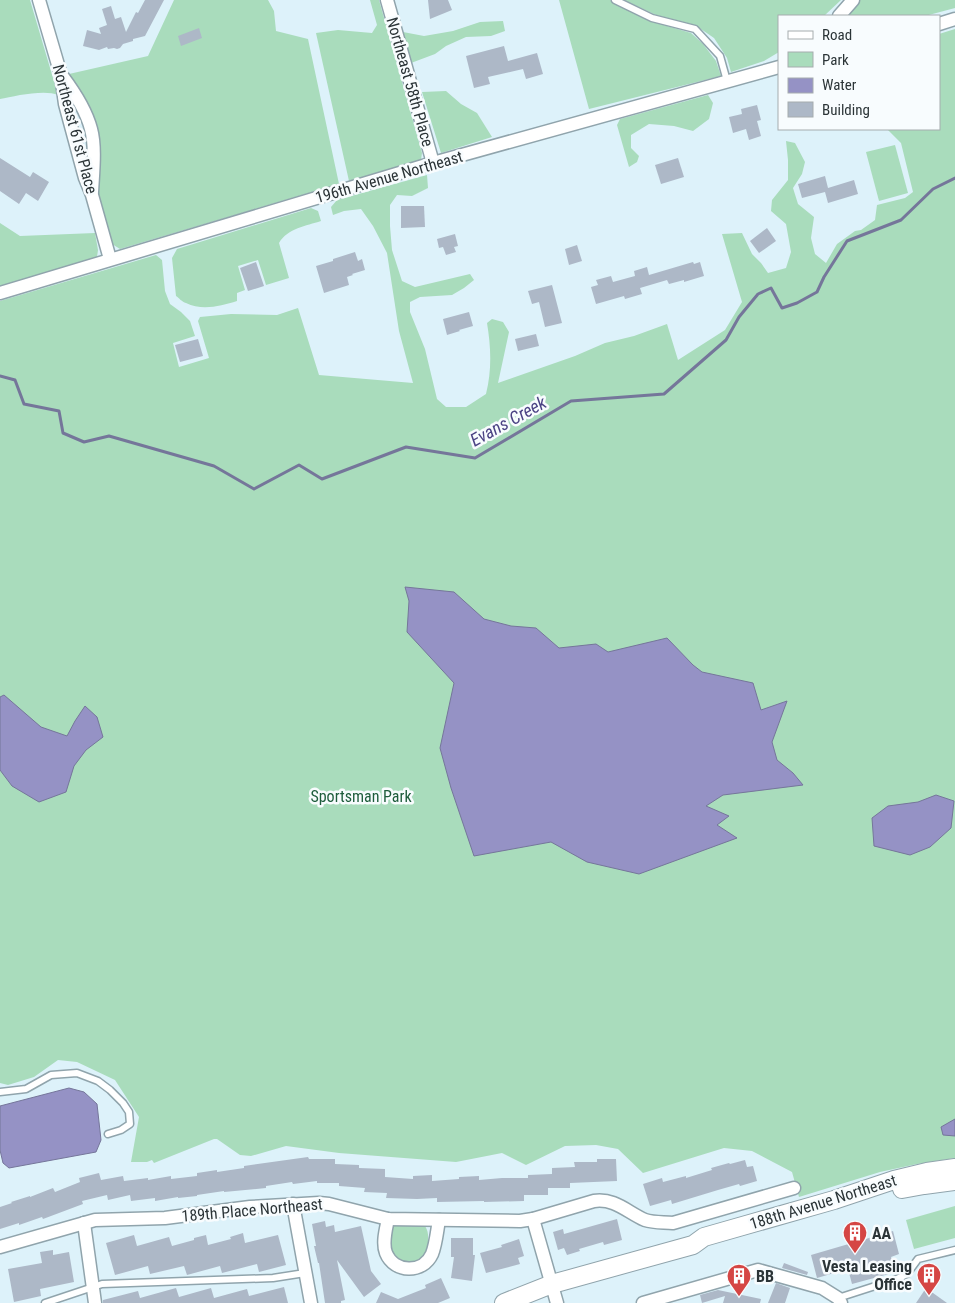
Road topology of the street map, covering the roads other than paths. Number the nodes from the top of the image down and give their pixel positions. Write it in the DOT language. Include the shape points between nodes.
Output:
graph roads {
  1 [pos="38,0"];
  2 [pos="387,0"];
  3 [pos="615,0"];
  4 [pos="853,0"];
  5 [pos="840,15"];
  6 [pos="955,19"];
  7 [pos="940,24"];
  8 [pos="778,67"];
  9 [pos="61,75"];
  10 [pos="727,81"];
  11 [pos="433,163"];
  12 [pos="92,194"];
  13 [pos="110,259"];
  14 [pos="0,293"];
  15 [pos="0,1092"];
  16 [pos="108,1134"];
  17 [pos="955,1168"];
  18 [pos="955,1181"];
  19 [pos="794,1188"];
  20 [pos="293,1204"];
  21 [pos="388,1218"];
  22 [pos="533,1219"];
  23 [pos="439,1220"];
  24 [pos="84,1223"];
  25 [pos="693,1245"];
  26 [pos="0,1247"];
  27 [pos="955,1250"];
  28 [pos="305,1273"];
  29 [pos="552,1284"];
  30 [pos="94,1287"];
  31 [pos="839,1300"];
  32 [pos="45,1303"];
  33 [pos="96,1303"];
  34 [pos="311,1303"];
  35 [pos="504,1303"];
  36 [pos="558,1303"];
  37 [pos="643,1303"];
  1 -- 9 [label="street, Northeast 61st Place"];
  2 -- 11 [label="street, Northeast 58th Place"];
  3 -- 10 [label="lane" via="652,18 695,29 720,56"];
  4 -- 5 [label="street"];
  6 -- 7 [label="street"];
  8 -- 10 [label="street, 196th Avenue Northeast"];
  9 -- 12 [label="street, Northeast 61st Place" via="68,114"];
  9 -- 12 [label="street" via="84,110 92,130"];
  10 -- 11 [label="street, 196th Avenue Northeast"];
  11 -- 13 [label="street, 196th Avenue Northeast"];
  12 -- 13 [label="street, Northeast 61st Place"];
  13 -- 14 [label="street, 196th Avenue Northeast"];
  15 -- 16 [label="lane" via="26,1089 51,1075 77,1073 98,1081 129,1112 130,1124"];
  17 -- 25 [label="street, 188th Avenue Northeast" via="894,1180 704,1237"];
  18 -- 25 [label="street, 188th Avenue Northeast" via="900,1189 708,1248"];
  19 -- 22 [label="street, 189th Place Northeast" via="673,1223 646,1220 602,1200"];
  20 -- 21 [label="street, 189th Place Northeast" via="329,1204"];
  20 -- 24 [label="street, 189th Place Northeast"];
  20 -- 28 [label="street"];
  21 -- 23 [label="street, 189th Place Northeast"];
  21 -- 23 [label="street" via="385,1252 389,1260 403,1269 420,1267 431,1256"];
  22 -- 23 [label="street, 189th Place Northeast" via="514,1222"];
  22 -- 29 [label="street"];
  24 -- 26 [label="street, 189th Place Northeast"];
  24 -- 30 [label="street"];
  25 -- 29 [label="street, 188th Avenue Northeast"];
  27 -- 31 [label="lane" via="918,1260 907,1274"];
  28 -- 30 [label="lane" via="273,1278 102,1284"];
  28 -- 34 [label="street"];
  29 -- 35 [label="street, 188th Avenue Northeast"];
  29 -- 36 [label="street"];
  30 -- 32 [label="lane"];
  30 -- 33 [label="street"];
  31 -- 37 [label="street" via="822,1288 758,1270"];
}
